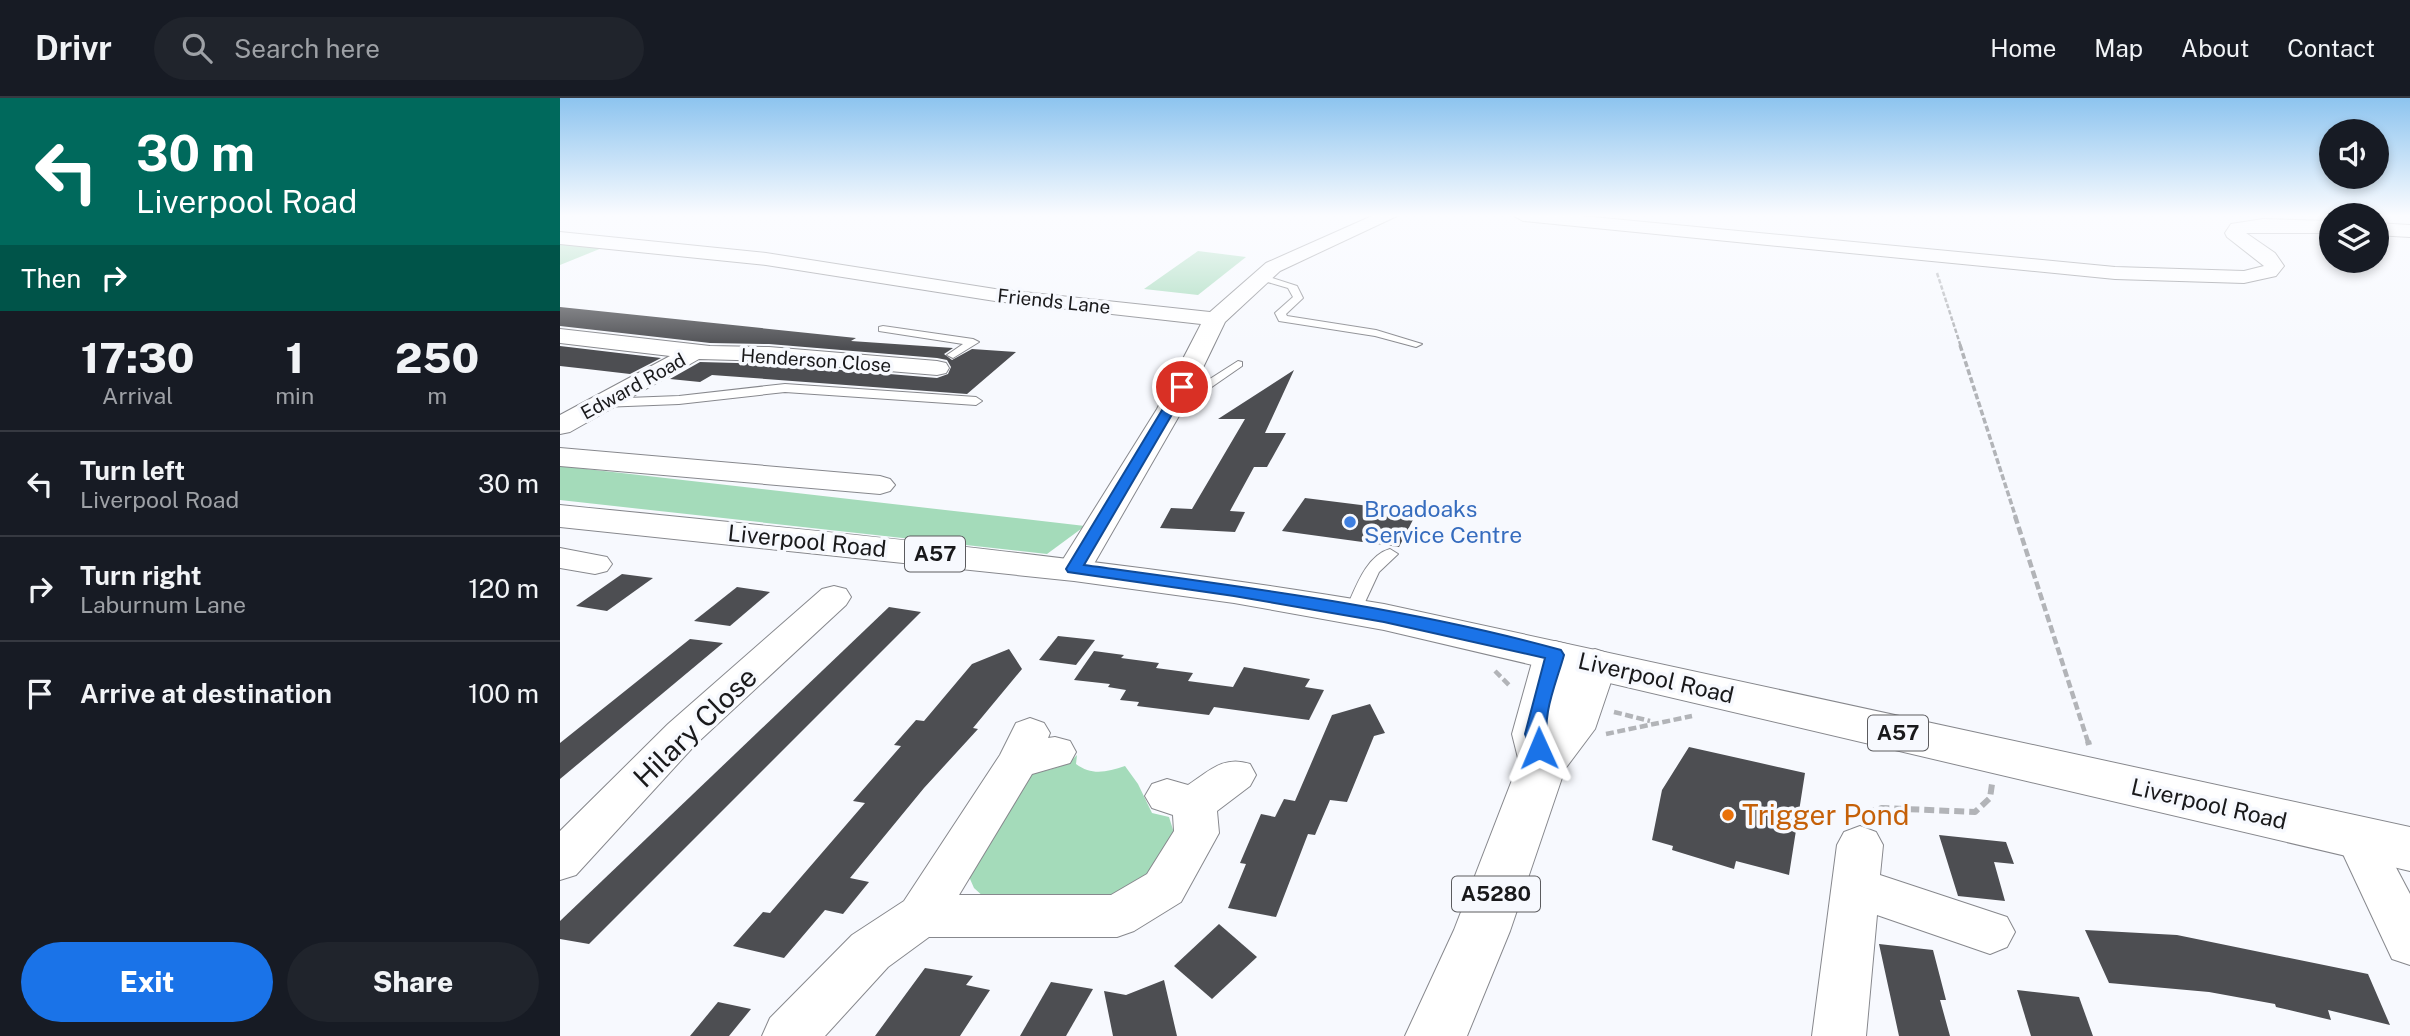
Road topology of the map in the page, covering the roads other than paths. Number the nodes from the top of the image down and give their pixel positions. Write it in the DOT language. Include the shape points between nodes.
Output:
graph roads {
  1 [pos="771,260"];
  2 [pos="1289,260"];
  3 [pos="1976,260"];
  4 [pos="2269,260"];
  5 [pos="1259,277"];
  6 [pos="1215,319"];
  7 [pos="883,328"];
  8 [pos="560,335"];
  9 [pos="1416,344"];
  10 [pos="696,352"];
  11 [pos="1238,364"];
  12 [pos="938,367"];
  13 [pos="976,401"];
  14 [pos="601,404"];
  15 [pos="1170,409"];
  16 [pos="560,426"];
  17 [pos="560,457"];
  18 [pos="880,485"];
  19 [pos="560,516"];
  20 [pos="1390,554"];
  21 [pos="1074,569"];
  22 [pos="835,597"];
  23 [pos="1353,611"];
  24 [pos="1575,659"];
  25 [pos="1034,749"];
  26 [pos="1235,775"];
  27 [pos="2357,838"];
  28 [pos="2410,849"];
  29 [pos="560,861"];
  30 [pos="921,916"];
  31 [pos="1990,932"];
  32 [pos="2410,943"];
  33 [pos="789,1036"];
  34 [pos="1436,1036"];
  35 [pos="1839,1036"];
  1 -- 6 [label="street, Friends Lane" via="995,295"];
  2 -- 5 [label="street"];
  3 -- 4 [label="street" via="2183,277 2244,277 2272,269"];
  5 -- 6 [label="street"];
  5 -- 9 [label="lane" via="1292,286 1298,298 1280,313 1283,319"];
  6 -- 15 [label="street"];
  7 -- 12 [label="lane, Henderson Close" via="973,342"];
  8 -- 10 [label="street, Edward Road"];
  10 -- 12 [label="street, Henderson Close"];
  10 -- 14 [label="street, Edward Road"];
  11 -- 15 [label="lane"];
  13 -- 14 [label="lane" via="785,388"];
  14 -- 16 [label="street, Edward Road"];
  15 -- 21 [label="street"];
  17 -- 18 [label="street"];
  19 -- 21 [label="main road, Liverpool Road / A57"];
  20 -- 23 [label="lane" via="1373,570"];
  21 -- 23 [label="main road, Liverpool Road / A57"];
  22 -- 29 [label="street, Hilary Close" via="682,734"];
  23 -- 24 [label="main road, Liverpool Road / A57"];
  24 -- 27 [label="main road, Liverpool Road / A57"];
  24 -- 34 [label="main road, A5280" via="1572,729 1543,762 1482,931"];
  25 -- 30 [label="street" via="988,805"];
  26 -- 30 [label="street" via="1180,800 1197,833 1164,888 1117,916"];
  27 -- 28 [label="main road, Liverpool Road / A57"];
  27 -- 32 [label="street"];
  30 -- 33 [label="street" via="870,951"];
  31 -- 35 [label="street" via="1858,866"];
}
